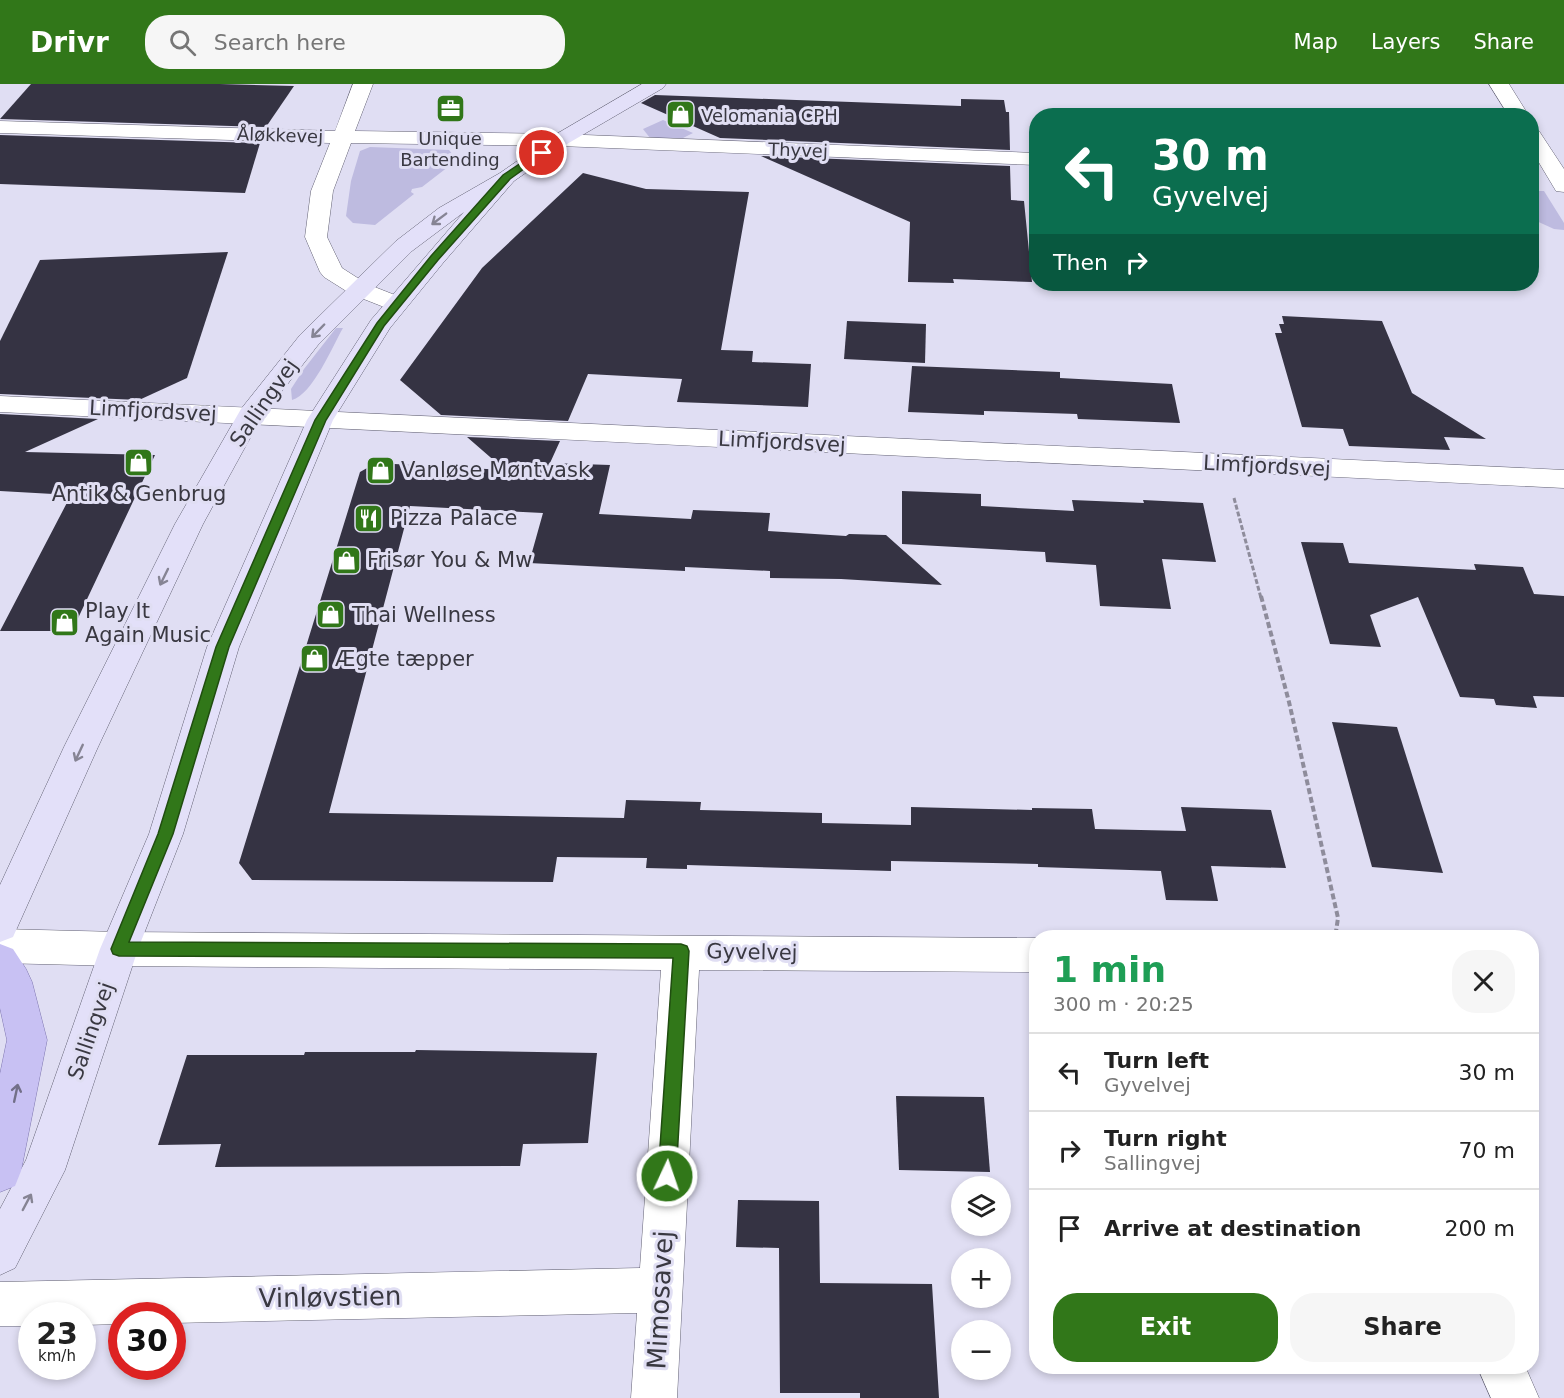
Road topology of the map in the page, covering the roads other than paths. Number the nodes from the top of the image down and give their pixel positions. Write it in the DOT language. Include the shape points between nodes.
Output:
graph roads {
  1 [pos="363,84"];
  2 [pos="656,84"];
  3 [pos="1499,84"];
  4 [pos="1514,108"];
  5 [pos="0,128"];
  6 [pos="340,137"];
  7 [pos="560,140"];
  8 [pos="1539,146"];
  9 [pos="1029,159"];
  10 [pos="507,177"];
  11 [pos="1539,179"];
  12 [pos="1563,182"];
  13 [pos="359,289"];
  14 [pos="397,304"];
  15 [pos="0,404"];
  16 [pos="250,415"];
  17 [pos="320,420"];
  18 [pos="1564,479"];
  19 [pos="0,925"];
  20 [pos="0,946"];
  21 [pos="119,949"];
  22 [pos="681,951"];
  23 [pos="1029,955"];
  24 [pos="0,961"];
  25 [pos="0,1171"];
  26 [pos="0,1253"];
  27 [pos="660,1290"];
  28 [pos="0,1304"];
  29 [pos="1504,1374"];
  30 [pos="654,1398"];
  31 [pos="1516,1398"];
  1 -- 6 [label="street"];
  2 -- 7 [label="street, Sallingvej"];
  3 -- 4 [label="street"];
  5 -- 6 [label="street, Åløkkevej"];
  6 -- 7 [label="street, Åløkkevej"];
  6 -- 13 [label="street" via="322,191 316,237 332,272"];
  7 -- 9 [label="street, Thyvej"];
  7 -- 10 [label="street, Sallingvej"];
  8 -- 12 [label="street"];
  10 -- 13 [label="street, Sallingvej, one-way" via="447,213 404,246"];
  10 -- 14 [label="street, Sallingvej"];
  11 -- 12 [label="street"];
  13 -- 14 [label="street"];
  13 -- 16 [label="street, Sallingvej, one-way" via="309,340"];
  14 -- 17 [label="street, Sallingvej"];
  15 -- 16 [label="street, Limfjordsvej"];
  16 -- 17 [label="street, Limfjordsvej"];
  16 -- 19 [label="street, Sallingvej, one-way" via="189,524"];
  17 -- 18 [label="street, Limfjordsvej"];
  17 -- 21 [label="street, Sallingvej" via="223,647 166,834"];
  20 -- 21 [label="street, Gyvelvej"];
  21 -- 22 [label="street, Gyvelvej"];
  26 -- 21 [label="street, Sallingvej, one-way" via="44,1170"];
  22 -- 23 [label="street, Gyvelvej"];
  22 -- 27 [label="street, Mimosavej"];
  25 -- 24 [label="main road, one-way" via="27,1040 13,982"];
  27 -- 28 [label="street, Vinløvstien"];
  27 -- 30 [label="street, Mimosavej"];
  29 -- 31 [label="street"];
}
